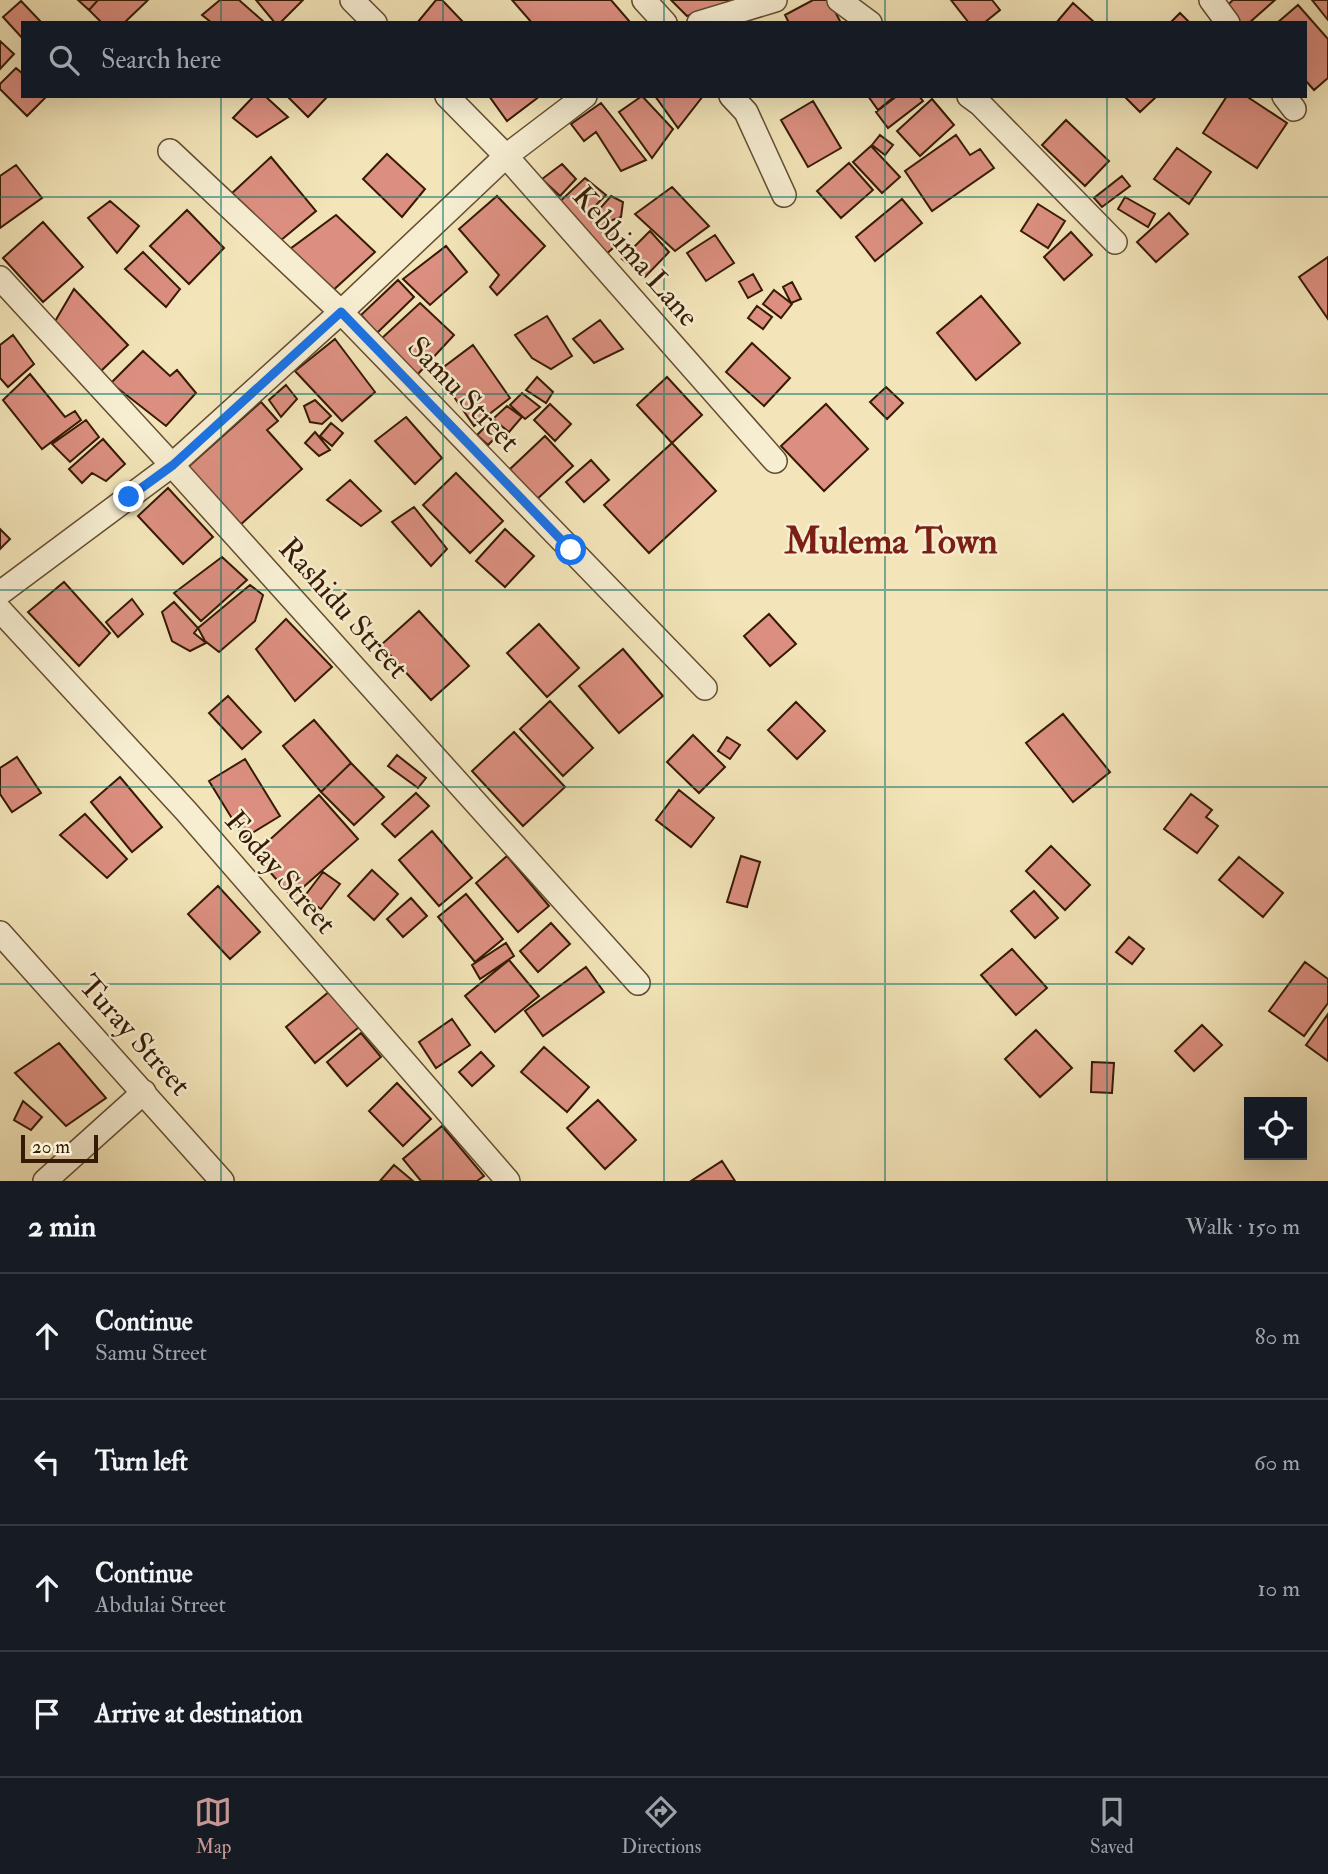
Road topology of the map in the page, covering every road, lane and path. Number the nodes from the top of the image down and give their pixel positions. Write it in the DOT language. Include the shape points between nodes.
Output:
graph roads {
  1 [pos="352,0"];
  2 [pos="644,0"];
  3 [pos="775,0"];
  4 [pos="839,0"];
  5 [pos="1211,0"];
  6 [pos="373,21"];
  7 [pos="663,21"];
  8 [pos="706,21"];
  9 [pos="867,21"];
  10 [pos="1227,21"];
  11 [pos="449,98"];
  12 [pos="582,98"];
  13 [pos="734,98"];
  14 [pos="972,98"];
  15 [pos="170,151"];
  16 [pos="506,156"];
  17 [pos="784,195"];
  18 [pos="1115,242"];
  19 [pos="0,278"];
  20 [pos="341,312"];
  21 [pos="775,461"];
  22 [pos="173,465"];
  23 [pos="0,593"];
  24 [pos="0,610"];
  25 [pos="705,688"];
  26 [pos="0,933"];
  27 [pos="638,983"];
  28 [pos="144,1092"];
  29 [pos="45,1181"];
  30 [pos="222,1181"];
  31 [pos="508,1181"];
  1 -- 6 [label="street"];
  2 -- 7 [label="street"];
  3 -- 8 [label="street"];
  4 -- 9 [label="street"];
  5 -- 10 [label="street"];
  11 -- 16 [label="street, Kebbima Lane"];
  12 -- 16 [label="street"];
  13 -- 17 [label="street" via="746,112"];
  14 -- 18 [label="street"];
  15 -- 20 [label="street, Samu Street"];
  16 -- 20 [label="street"];
  16 -- 21 [label="street, Kebbima Lane"];
  19 -- 22 [label="street, Rashidu Street"];
  20 -- 22 [label="street"];
  20 -- 25 [label="street, Samu Street"];
  22 -- 23 [label="street"];
  22 -- 27 [label="street, Rashidu Street"];
  24 -- 31 [label="street, Foday Street" via="186,811"];
  26 -- 28 [label="street, Turay Street"];
  28 -- 29 [label="street"];
  28 -- 30 [label="street, Turay Street"];
}
